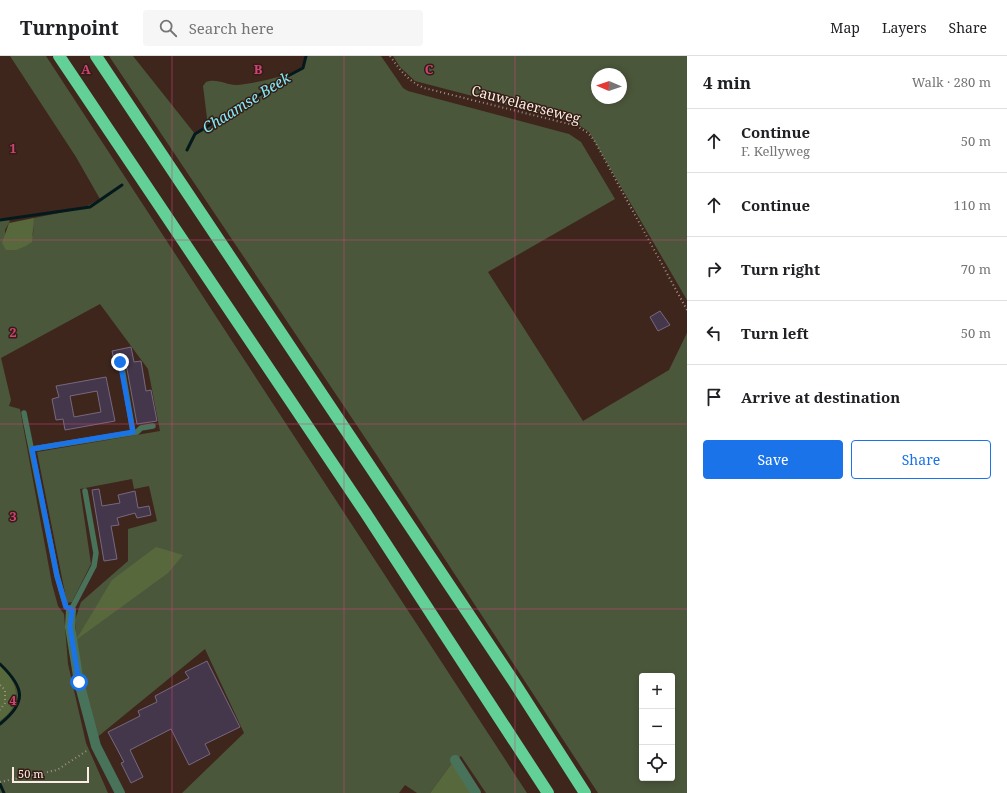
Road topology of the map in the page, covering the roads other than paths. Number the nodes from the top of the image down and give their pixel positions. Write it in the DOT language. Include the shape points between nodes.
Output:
graph roads {
  1 [pos="59,56"];
  2 [pos="96,56"];
  3 [pos="120,362"];
  4 [pos="24,413"];
  5 [pos="153,426"];
  6 [pos="133,432"];
  7 [pos="32,449"];
  8 [pos="85,491"];
  9 [pos="72,610"];
  10 [pos="455,760"];
  11 [pos="120,793"];
  12 [pos="476,793"];
  13 [pos="548,793"];
  14 [pos="585,793"];
  1 -- 13 [label="highway" via="365,512"];
  2 -- 14 [label="highway" via="501,662"];
  3 -- 6 [label="lane"];
  4 -- 7 [label="lane"];
  5 -- 6 [label="lane"];
  6 -- 7 [label="lane"];
  7 -- 9 [label="lane" via="57,576 66,607"];
  8 -- 9 [label="lane" via="96,553 94,566"];
  9 -- 11 [label="street" via="70,627 79,682 96,746"];
  10 -- 12 [label="street"];
}
